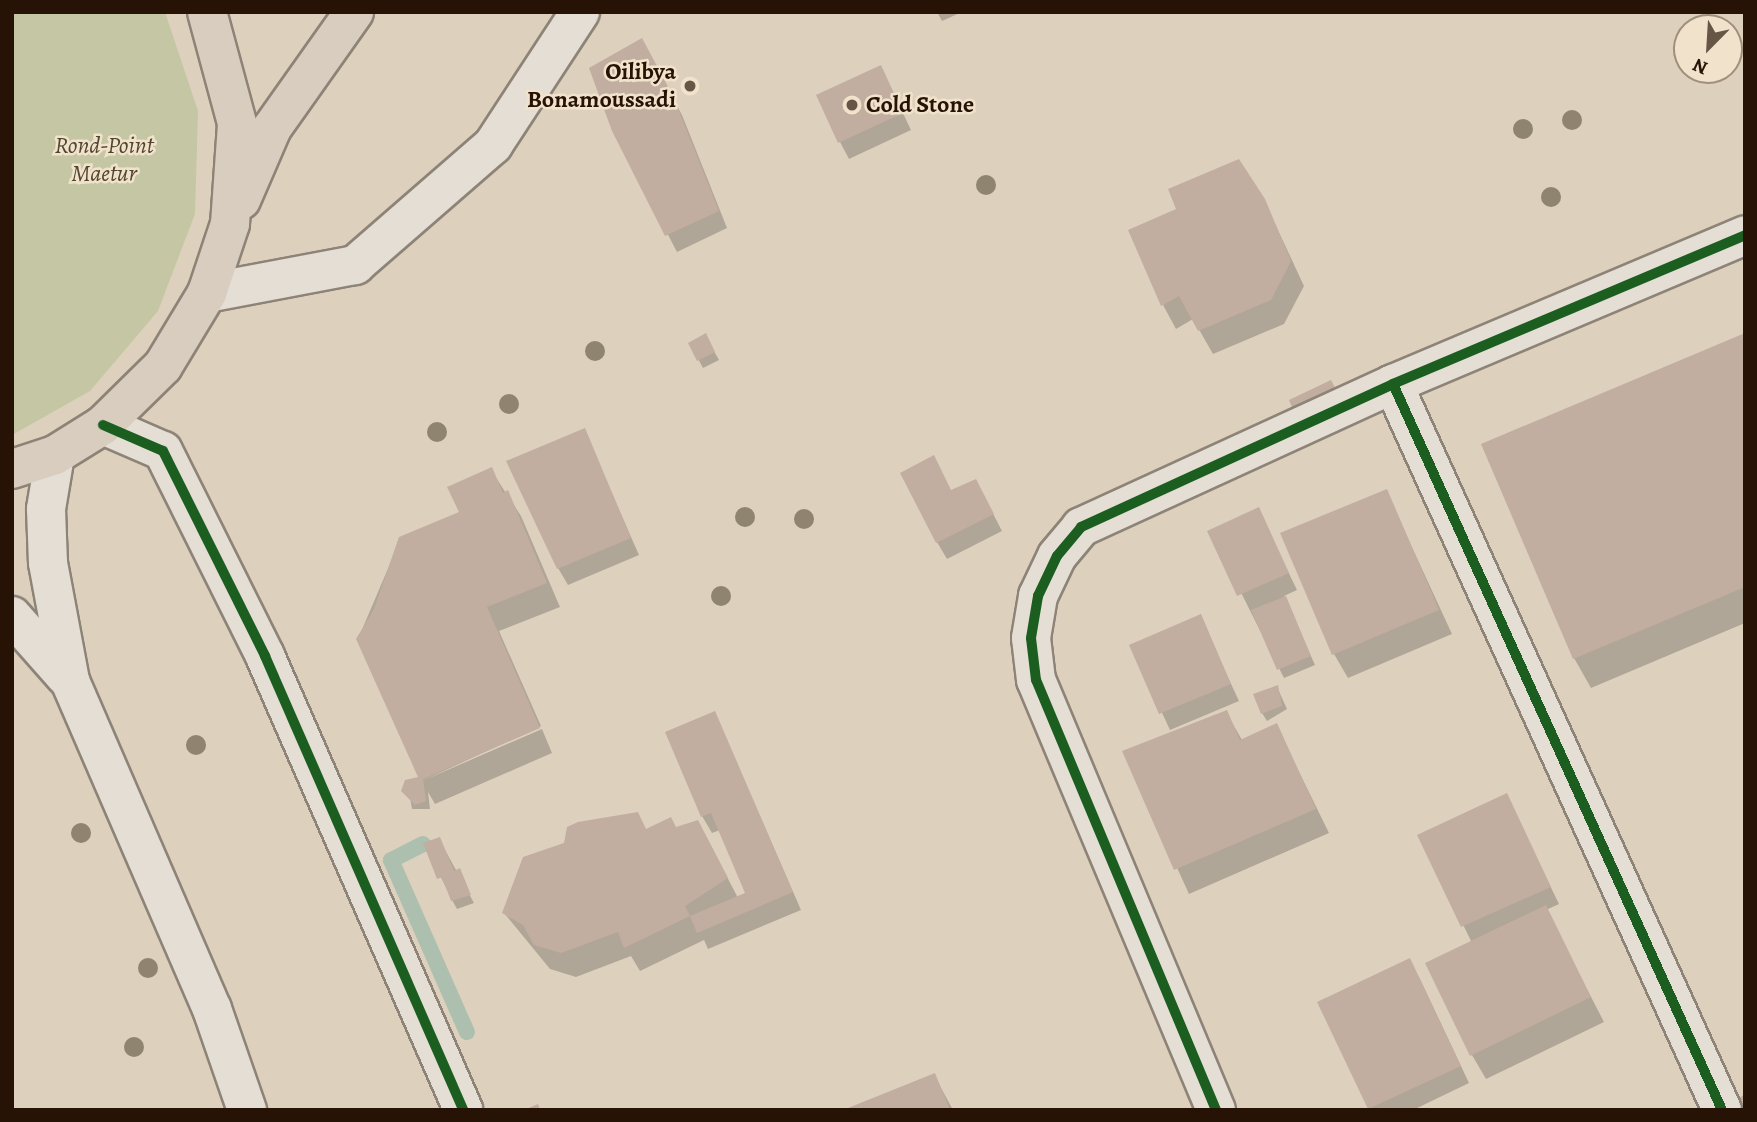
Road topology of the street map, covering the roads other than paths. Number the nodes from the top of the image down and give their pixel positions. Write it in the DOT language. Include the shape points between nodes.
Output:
graph roads {
  1 [pos="207,12"];
  2 [pos="354,12"];
  3 [pos="580,12"];
  4 [pos="230,224"];
  5 [pos="1745,235"];
  6 [pos="207,293"];
  7 [pos="1394,384"];
  8 [pos="103,425"];
  9 [pos="55,455"];
  10 [pos="12,470"];
  11 [pos="12,616"];
  12 [pos="70,681"];
  13 [pos="247,1110"];
  14 [pos="463,1110"];
  15 [pos="1216,1110"];
  16 [pos="1722,1110"];
  1 -- 4 [label="main road" via="237,123"];
  2 -- 4 [label="main road" via="272,128"];
  3 -- 6 [label="street" via="494,145 355,265"];
  4 -- 6 [label="main road"];
  5 -- 7 [label="street"];
  6 -- 8 [label="main road" via="163,366"];
  7 -- 15 [label="street" via="1081,527 1038,596 1031,638 1036,680"];
  7 -- 16 [label="street"];
  8 -- 9 [label="main road"];
  8 -- 14 [label="street" via="163,451 265,656"];
  9 -- 10 [label="main road"];
  9 -- 12 [label="street" via="46,509 48,564"];
  11 -- 12 [label="street"];
  12 -- 13 [label="street" via="212,1009"];
}
